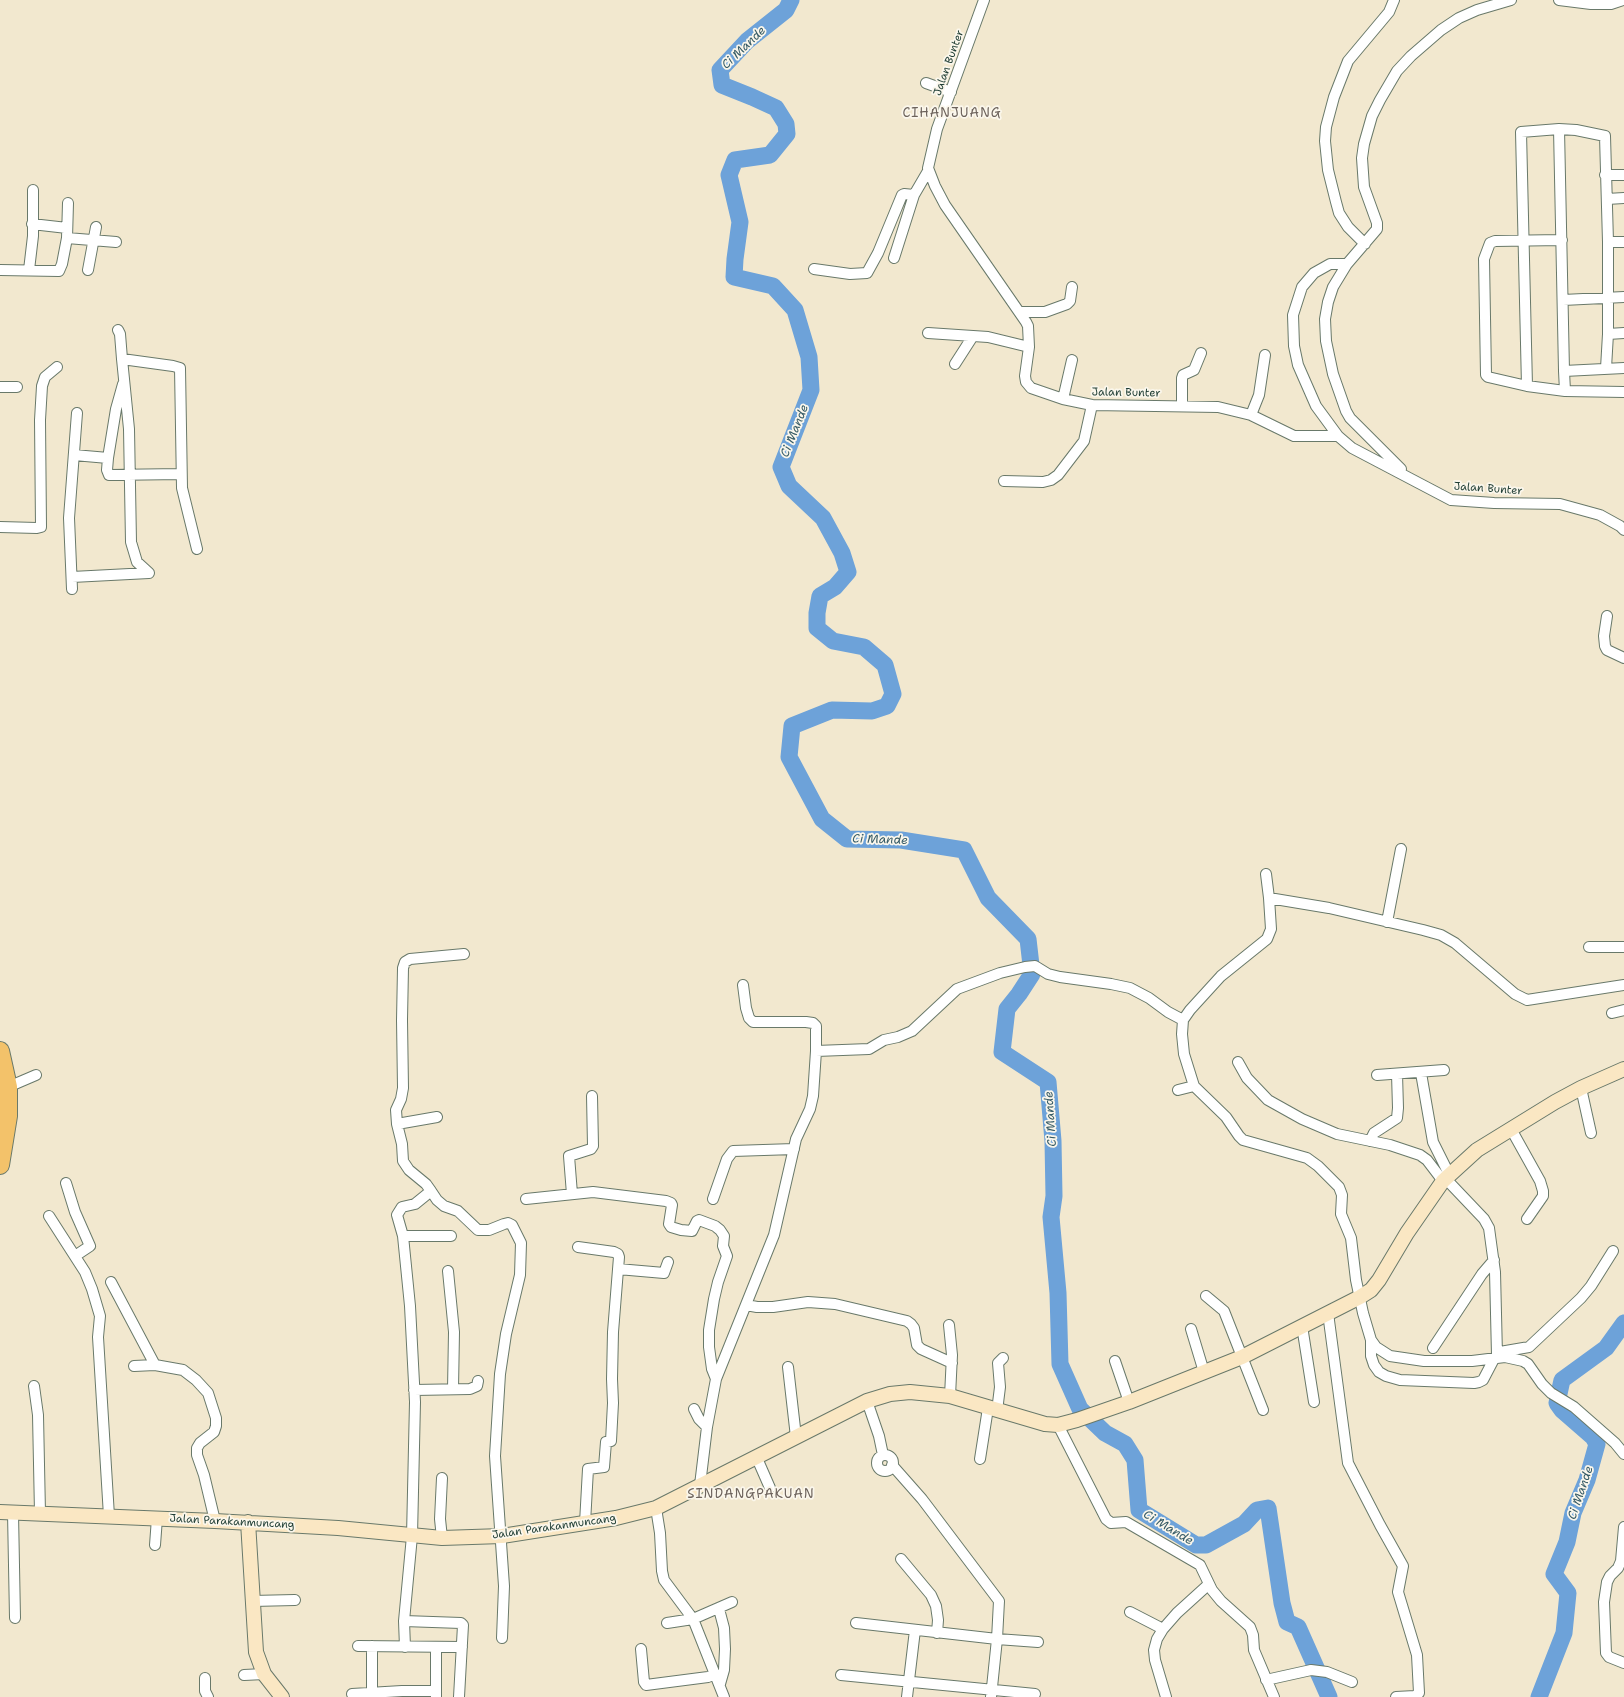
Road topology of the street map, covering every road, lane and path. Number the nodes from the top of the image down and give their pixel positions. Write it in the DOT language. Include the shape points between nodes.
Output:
graph roads {
  1 [pos="984,0"];
  2 [pos="1394,0"];
  3 [pos="1511,0"];
  4 [pos="1559,0"];
  5 [pos="1623,0"];
  6 [pos="926,83"];
  7 [pos="951,92"];
  8 [pos="1559,129"];
  9 [pos="928,171"];
  10 [pos="1605,175"];
  11 [pos="1624,175"];
  12 [pos="33,190"];
  13 [pos="914,195"];
  14 [pos="1607,198"];
  15 [pos="1624,198"];
  16 [pos="68,203"];
  17 [pos="32,224"];
  18 [pos="96,228"];
  19 [pos="67,233"];
  20 [pos="94,240"];
  21 [pos="1523,240"];
  22 [pos="1562,240"];
  23 [pos="116,242"];
  24 [pos="1608,242"];
  25 [pos="1624,242"];
  26 [pos="1365,244"];
  27 [pos="894,258"];
  28 [pos="1346,264"];
  29 [pos="814,269"];
  30 [pos="0,270"];
  31 [pos="29,270"];
  32 [pos="88,270"];
  33 [pos="1072,288"];
  34 [pos="1624,297"];
  35 [pos="1608,298"];
  36 [pos="1563,300"];
  37 [pos="1020,312"];
  38 [pos="118,330"];
  39 [pos="928,333"];
  40 [pos="1624,333"];
  41 [pos="1608,334"];
  42 [pos="973,336"];
  43 [pos="1028,347"];
  44 [pos="1201,354"];
  45 [pos="1265,355"];
  46 [pos="122,359"];
  47 [pos="1072,360"];
  48 [pos="955,364"];
  49 [pos="57,367"];
  50 [pos="1606,368"];
  51 [pos="1624,368"];
  52 [pos="1564,371"];
  53 [pos="124,377"];
  54 [pos="1527,386"];
  55 [pos="17,387"];
  56 [pos="0,388"];
  57 [pos="1565,391"];
  58 [pos="1624,392"];
  59 [pos="1063,399"];
  60 [pos="1092,405"];
  61 [pos="1182,406"];
  62 [pos="77,413"];
  63 [pos="1251,415"];
  64 [pos="1338,436"];
  65 [pos="74,454"];
  66 [pos="108,458"];
  67 [pos="181,474"];
  68 [pos="130,475"];
  69 [pos="1409,477"];
  70 [pos="1004,481"];
  71 [pos="0,527"];
  72 [pos="1624,530"];
  73 [pos="197,549"];
  74 [pos="72,577"];
  75 [pos="72,589"];
  76 [pos="1606,616"];
  77 [pos="1624,658"];
  78 [pos="1401,849"];
  79 [pos="1266,874"];
  80 [pos="1269,898"];
  81 [pos="1387,922"];
  82 [pos="1589,947"];
  83 [pos="1624,947"];
  84 [pos="464,954"];
  85 [pos="743,985"];
  86 [pos="1624,985"];
  87 [pos="1624,1010"];
  88 [pos="1612,1013"];
  89 [pos="1183,1020"];
  90 [pos="816,1051"];
  91 [pos="1,1055"];
  92 [pos="1238,1062"];
  93 [pos="1624,1069"];
  94 [pos="1444,1070"];
  95 [pos="1421,1073"];
  96 [pos="1397,1074"];
  97 [pos="36,1075"];
  98 [pos="1377,1075"];
  99 [pos="1194,1086"];
  100 [pos="8,1087"];
  101 [pos="1581,1088"];
  102 [pos="1178,1090"];
  103 [pos="592,1096"];
  104 [pos="4,1114"];
  105 [pos="437,1117"];
  106 [pos="397,1124"];
  107 [pos="1511,1129"];
  108 [pos="1591,1133"];
  109 [pos="1370,1141"];
  110 [pos="794,1149"];
  111 [pos="0,1165"];
  112 [pos="1446,1178"];
  113 [pos="66,1183"];
  114 [pos="431,1191"];
  115 [pos="572,1194"];
  116 [pos="526,1199"];
  117 [pos="714,1199"];
  118 [pos="49,1216"];
  119 [pos="1527,1219"];
  120 [pos="403,1236"];
  121 [pos="451,1236"];
  122 [pos="578,1247"];
  123 [pos="1613,1251"];
  124 [pos="75,1256"];
  125 [pos="1494,1260"];
  126 [pos="668,1262"];
  127 [pos="618,1269"];
  128 [pos="448,1271"];
  129 [pos="111,1282"];
  130 [pos="1206,1296"];
  131 [pos="1360,1297"];
  132 [pos="746,1305"];
  133 [pos="1328,1313"];
  134 [pos="949,1325"];
  135 [pos="1302,1326"];
  136 [pos="1191,1329"];
  137 [pos="1370,1340"];
  138 [pos="1433,1348"];
  139 [pos="1242,1357"];
  140 [pos="1496,1357"];
  141 [pos="1003,1358"];
  142 [pos="1115,1361"];
  143 [pos="952,1363"];
  144 [pos="155,1365"];
  145 [pos="134,1366"];
  146 [pos="788,1367"];
  147 [pos="1204,1372"];
  148 [pos="716,1379"];
  149 [pos="478,1381"];
  150 [pos="34,1386"];
  151 [pos="453,1389"];
  152 [pos="414,1390"];
  153 [pos="950,1396"];
  154 [pos="867,1401"];
  155 [pos="1129,1402"];
  156 [pos="1314,1402"];
  157 [pos="694,1409"];
  158 [pos="992,1409"];
  159 [pos="1263,1410"];
  160 [pos="1058,1424"];
  161 [pos="707,1427"];
  162 [pos="796,1437"];
  163 [pos="1619,1443"];
  164 [pos="1624,1454"];
  165 [pos="756,1456"];
  166 [pos="980,1459"];
  167 [pos="442,1478"];
  168 [pos="700,1485"];
  169 [pos="770,1488"];
  170 [pos="656,1508"];
  171 [pos="6,1512"];
  172 [pos="40,1514"];
  173 [pos="108,1516"];
  174 [pos="157,1518"];
  175 [pos="215,1520"];
  176 [pos="248,1522"];
  177 [pos="585,1523"];
  178 [pos="1624,1527"];
  179 [pos="412,1536"];
  180 [pos="502,1536"];
  181 [pos="442,1538"];
  182 [pos="155,1545"];
  183 [pos="901,1559"];
  184 [pos="1621,1569"];
  185 [pos="1209,1584"];
  186 [pos="295,1600"];
  187 [pos="252,1602"];
  188 [pos="732,1602"];
  189 [pos="719,1609"];
  190 [pos="1130,1612"];
  191 [pos="15,1618"];
  192 [pos="693,1619"];
  193 [pos="404,1621"];
  194 [pos="667,1623"];
  195 [pos="856,1623"];
  196 [pos="1163,1629"];
  197 [pos="915,1630"];
  198 [pos="937,1633"];
  199 [pos="502,1638"];
  200 [pos="997,1639"];
  201 [pos="1038,1642"];
  202 [pos="358,1646"];
  203 [pos="372,1646"];
  204 [pos="405,1647"];
  205 [pos="436,1647"];
  206 [pos="462,1647"];
  207 [pos="641,1649"];
  208 [pos="1624,1663"];
  209 [pos="264,1674"];
  210 [pos="244,1675"];
  211 [pos="841,1675"];
  212 [pos="205,1678"];
  213 [pos="718,1679"];
  214 [pos="1266,1680"];
  215 [pos="908,1682"];
  216 [pos="1352,1682"];
  217 [pos="372,1692"];
  218 [pos="352,1694"];
  219 [pos="436,1694"];
  220 [pos="991,1694"];
  221 [pos="1035,1694"];
  222 [pos="208,1697"];
  223 [pos="282,1697"];
  224 [pos="459,1697"];
  225 [pos="724,1697"];
  226 [pos="907,1697"];
  227 [pos="1166,1697"];
  228 [pos="1274,1697"];
  229 [pos="1396,1697"];
  230 [pos="1408,1697"];
  1 -- 7 [label="street, Jalan Bunter"];
  2 -- 26 [label="street" via="1388,12 1348,61 1326,127 1328,170 1339,213 1348,227"];
  3 -- 26 [label="street" via="1477,10 1441,30 1397,71 1388,85 1372,116 1362,158 1364,188 1377,226"];
  4 -- 5 [label="street" via="1611,4"];
  6 -- 7 [label="street"];
  7 -- 9 [label="street, Jalan Bunter" via="930,152"];
  8 -- 10 [label="street" via="1605,136"];
  8 -- 21 [label="street" via="1521,132"];
  8 -- 22 [label="street"];
  9 -- 13 [label="street"];
  9 -- 37 [label="street, Jalan Bunter" via="945,205"];
  10 -- 11 [label="street"];
  10 -- 14 [label="street"];
  12 -- 17 [label="street"];
  13 -- 27 [label="street"];
  13 -- 29 [label="street" via="902,196 868,273 850,274"];
  14 -- 15 [label="street"];
  14 -- 24 [label="street"];
  16 -- 19 [label="street"];
  17 -- 19 [label="street"];
  17 -- 31 [label="street"];
  18 -- 20 [label="street"];
  19 -- 20 [label="street"];
  19 -- 31 [label="street" via="59,271"];
  20 -- 23 [label="street"];
  20 -- 32 [label="street"];
  21 -- 22 [label="street"];
  21 -- 54 [label="street"];
  21 -- 54 [label="street" via="1495,241 1486,251 1485,372 1488,377"];
  22 -- 36 [label="street"];
  24 -- 25 [label="street"];
  24 -- 35 [label="street"];
  26 -- 28 [label="street"];
  28 -- 64 [label="street" via="1330,264 1314,273 1302,287 1293,315 1294,346 1298,365 1316,406"];
  28 -- 69 [label="street" via="1328,302 1326,341 1333,374 1350,418"];
  30 -- 31 [label="street"];
  33 -- 37 [label="street" via="1067,304 1045,312"];
  34 -- 35 [label="street"];
  35 -- 36 [label="street"];
  35 -- 41 [label="street"];
  36 -- 52 [label="street"];
  37 -- 43 [label="street, Jalan Bunter" via="1028,326"];
  38 -- 46 [label="street"];
  39 -- 42 [label="street"];
  40 -- 41 [label="street"];
  41 -- 50 [label="street"];
  42 -- 43 [label="street" via="988,336"];
  42 -- 48 [label="street"];
  43 -- 59 [label="street, Jalan Bunter" via="1025,376 1028,385 1037,391"];
  44 -- 61 [label="street" via="1194,370 1182,378"];
  45 -- 63 [label="street" via="1259,395"];
  46 -- 53 [label="street"];
  46 -- 67 [label="street" via="180,368"];
  47 -- 59 [label="street"];
  49 -- 71 [label="street" via="45,377 42,386 41,527"];
  50 -- 51 [label="street"];
  50 -- 52 [label="street"];
  52 -- 57 [label="street"];
  53 -- 66 [label="street"];
  53 -- 68 [label="street"];
  54 -- 57 [label="street"];
  55 -- 56 [label="street"];
  57 -- 58 [label="street"];
  59 -- 60 [label="street, Jalan Bunter"];
  60 -- 61 [label="street, Jalan Bunter"];
  60 -- 70 [label="street" via="1084,442 1058,475 1043,482"];
  61 -- 63 [label="street, Jalan Bunter" via="1218,407"];
  62 -- 65 [label="street"];
  63 -- 64 [label="street, Jalan Bunter" via="1294,436"];
  64 -- 69 [label="street, Jalan Bunter" via="1352,448"];
  65 -- 66 [label="street"];
  65 -- 74 [label="street" via="69,518"];
  66 -- 68 [label="street" via="109,474"];
  67 -- 68 [label="street"];
  67 -- 73 [label="street" via="186,508"];
  68 -- 74 [label="street" via="133,550 137,562 149,573"];
  69 -- 72 [label="street, Jalan Bunter" via="1451,500 1560,504 1600,515"];
  74 -- 75 [label="street"];
  76 -- 77 [label="street" via="1605,646 1607,650"];
  78 -- 81 [label="street"];
  79 -- 80 [label="street"];
  80 -- 81 [label="street" via="1329,908"];
  80 -- 89 [label="street" via="1271,929 1267,939 1221,976"];
  81 -- 86 [label="street" via="1441,935 1455,943 1515,994 1527,1000"];
  82 -- 83 [label="street"];
  84 -- 106 [label="street" via="410,959 405,962 402,996 402,1088 396,1110"];
  85 -- 90 [label="street" via="746,1008 753,1022 813,1022 816,1026"];
  87 -- 88 [label="street"];
  89 -- 90 [label="street" via="1130,988 1054,976 1030,967 1000,972 957,989 912,1031 884,1040 869,1049"];
  89 -- 99 [label="street" via="1184,1054"];
  90 -- 110 [label="street" via="813,1096"];
  91 -- 100 [label="highway"];
  92 -- 109 [label="street" via="1247,1078 1268,1100 1336,1134"];
  93 -- 101 [label="main road, Jalan Parakanmuncang"];
  94 -- 95 [label="street"];
  95 -- 96 [label="street"];
  95 -- 112 [label="street" via="1433,1142"];
  96 -- 98 [label="street"];
  96 -- 109 [label="street" via="1397,1118 1374,1133"];
  97 -- 100 [label="street"];
  99 -- 102 [label="street"];
  99 -- 131 [label="street" via="1226,1117 1243,1140 1307,1158 1339,1187 1342,1195 1341,1214 1351,1238"];
  100 -- 104 [label="highway"];
  101 -- 107 [label="main road, Jalan Parakanmuncang"];
  101 -- 108 [label="street"];
  103 -- 115 [label="street" via="593,1146 591,1150 569,1156"];
  104 -- 111 [label="highway"];
  105 -- 106 [label="street"];
  106 -- 114 [label="street" via="403,1161"];
  107 -- 112 [label="main road, Jalan Parakanmuncang" via="1477,1150"];
  107 -- 119 [label="street" via="1543,1191 1543,1196"];
  109 -- 112 [label="street" via="1420,1155"];
  110 -- 117 [label="street" via="733,1151 726,1159"];
  110 -- 132 [label="street" via="774,1235"];
  112 -- 125 [label="street" via="1484,1219 1489,1228"];
  112 -- 131 [label="main road, Jalan Parakanmuncang" via="1406,1233 1379,1280 1371,1290"];
  113 -- 124 [label="street" via="90,1246"];
  114 -- 120 [label="street" via="422,1200 398,1211 397,1219"];
  114 -- 180 [label="street" via="444,1206 458,1211 478,1230 489,1230 508,1223 512,1225 521,1243 520,1275 506,1334 500,1374 495,1456"];
  115 -- 116 [label="street"];
  115 -- 148 [label="street" via="612,1193 670,1202 670,1226 691,1232 699,1220 720,1230 724,1236 723,1246 727,1256 714,1298 709,1330 712,1369"];
  118 -- 124 [label="street"];
  120 -- 121 [label="street"];
  120 -- 152 [label="street"];
  122 -- 127 [label="street" via="618,1254"];
  123 -- 140 [label="street" via="1584,1294 1531,1345 1504,1351"];
  124 -- 173 [label="street" via="85,1272 100,1316 98,1337"];
  125 -- 138 [label="street"];
  125 -- 140 [label="street"];
  126 -- 127 [label="street" via="664,1273"];
  127 -- 177 [label="street" via="613,1332 611,1441 606,1442 604,1467 588,1469"];
  128 -- 151 [label="street" via="454,1332"];
  129 -- 144 [label="street"];
  130 -- 139 [label="street" via="1224,1311"];
  131 -- 133 [label="main road, Jalan Parakanmuncang"];
  131 -- 137 [label="street"];
  132 -- 143 [label="street" via="768,1307 808,1302 835,1304 907,1321 914,1328 917,1346"];
  132 -- 148 [label="street"];
  133 -- 135 [label="main road, Jalan Parakanmuncang"];
  133 -- 230 [label="street" via="1348,1463 1403,1566 1398,1592 1417,1655 1419,1693"];
  134 -- 143 [label="street"];
  135 -- 139 [label="main road, Jalan Parakanmuncang"];
  135 -- 156 [label="street"];
  136 -- 147 [label="street"];
  137 -- 140 [label="street" via="1390,1356 1406,1359 1472,1361"];
  137 -- 140 [label="street" via="1371,1356 1379,1372 1400,1380 1474,1383 1483,1380"];
  139 -- 147 [label="main road, Jalan Parakanmuncang"];
  139 -- 159 [label="street"];
  140 -- 163 [label="street" via="1526,1362 1551,1393"];
  141 -- 158 [label="street" via="998,1363 1000,1387"];
  142 -- 155 [label="street"];
  143 -- 153 [label="street"];
  144 -- 145 [label="street"];
  144 -- 175 [label="street" via="183,1370 208,1393 216,1426 214,1432 200,1443 197,1455"];
  146 -- 162 [label="street"];
  147 -- 155 [label="main road, Jalan Parakanmuncang"];
  148 -- 161 [label="street"];
  149 -- 151 [label="street" via="475,1388"];
  150 -- 172 [label="street" via="38,1415"];
  151 -- 152 [label="street"];
  152 -- 179 [label="street"];
  153 -- 154 [label="main road, Jalan Parakanmuncang" via="910,1392 890,1394"];
  153 -- 158 [label="main road, Jalan Parakanmuncang"];
  154 -- 162 [label="main road, Jalan Parakanmuncang"];
  154 -- 200 [label="street" via="883,1455 891,1457 892,1465 998,1599"];
  155 -- 160 [label="main road, Jalan Parakanmuncang"];
  157 -- 161 [label="street"];
  158 -- 160 [label="main road, Jalan Parakanmuncang" via="1045,1424"];
  158 -- 166 [label="street"];
  160 -- 185 [label="street" via="1106,1520 1111,1523 1123,1521 1130,1524 1188,1557 1200,1565"];
  161 -- 168 [label="street"];
  162 -- 165 [label="main road, Jalan Parakanmuncang"];
  163 -- 164 [label="street"];
  165 -- 168 [label="main road, Jalan Parakanmuncang"];
  165 -- 169 [label="street"];
  167 -- 181 [label="street"];
  168 -- 170 [label="main road, Jalan Parakanmuncang"];
  170 -- 177 [label="main road, Jalan Parakanmuncang"];
  170 -- 192 [label="street" via="664,1580"];
  171 -- 172 [label="main road, Jalan Parakanmuncang"];
  171 -- 191 [label="street"];
  172 -- 173 [label="main road, Jalan Parakanmuncang"];
  173 -- 174 [label="main road, Jalan Parakanmuncang"];
  174 -- 175 [label="main road, Jalan Parakanmuncang"];
  174 -- 182 [label="street"];
  175 -- 176 [label="main road, Jalan Parakanmuncang"];
  176 -- 179 [label="main road, Jalan Parakanmuncang"];
  176 -- 187 [label="main road"];
  177 -- 180 [label="main road, Jalan Parakanmuncang"];
  178 -- 184 [label="street"];
  179 -- 181 [label="main road, Jalan Parakanmuncang"];
  179 -- 193 [label="street"];
  180 -- 181 [label="main road, Jalan Parakanmuncang"];
  180 -- 199 [label="street"];
  183 -- 198 [label="street" via="931,1595 936,1606"];
  184 -- 208 [label="street" via="1610,1576 1604,1602 1606,1650 1609,1657"];
  185 -- 196 [label="street"];
  185 -- 214 [label="street" via="1221,1601 1250,1626 1254,1650"];
  186 -- 187 [label="street"];
  187 -- 209 [label="main road" via="256,1652"];
  188 -- 189 [label="street"];
  189 -- 192 [label="street"];
  189 -- 213 [label="street" via="724,1628 725,1649 724,1670"];
  190 -- 196 [label="street"];
  192 -- 194 [label="street"];
  192 -- 213 [label="street"];
  193 -- 204 [label="street"];
  193 -- 206 [label="street" via="462,1623"];
  195 -- 197 [label="street"];
  196 -- 227 [label="street" via="1154,1650"];
  197 -- 198 [label="street"];
  197 -- 215 [label="street"];
  198 -- 200 [label="street"];
  200 -- 201 [label="street"];
  200 -- 220 [label="street"];
  202 -- 203 [label="street"];
  203 -- 204 [label="street"];
  203 -- 217 [label="street"];
  204 -- 205 [label="street"];
  205 -- 206 [label="street"];
  205 -- 219 [label="street"];
  206 -- 224 [label="street"];
  207 -- 213 [label="street" via="646,1684 708,1677"];
  209 -- 210 [label="street"];
  209 -- 223 [label="main road"];
  211 -- 215 [label="street"];
  212 -- 222 [label="street" via="205,1691"];
  213 -- 225 [label="street"];
  214 -- 216 [label="street" via="1311,1670 1327,1672"];
  214 -- 228 [label="street"];
  215 -- 220 [label="street"];
  215 -- 226 [label="street"];
  217 -- 218 [label="street"];
  217 -- 219 [label="street"];
  220 -- 221 [label="street"];
  229 -- 230 [label="street"];
}
